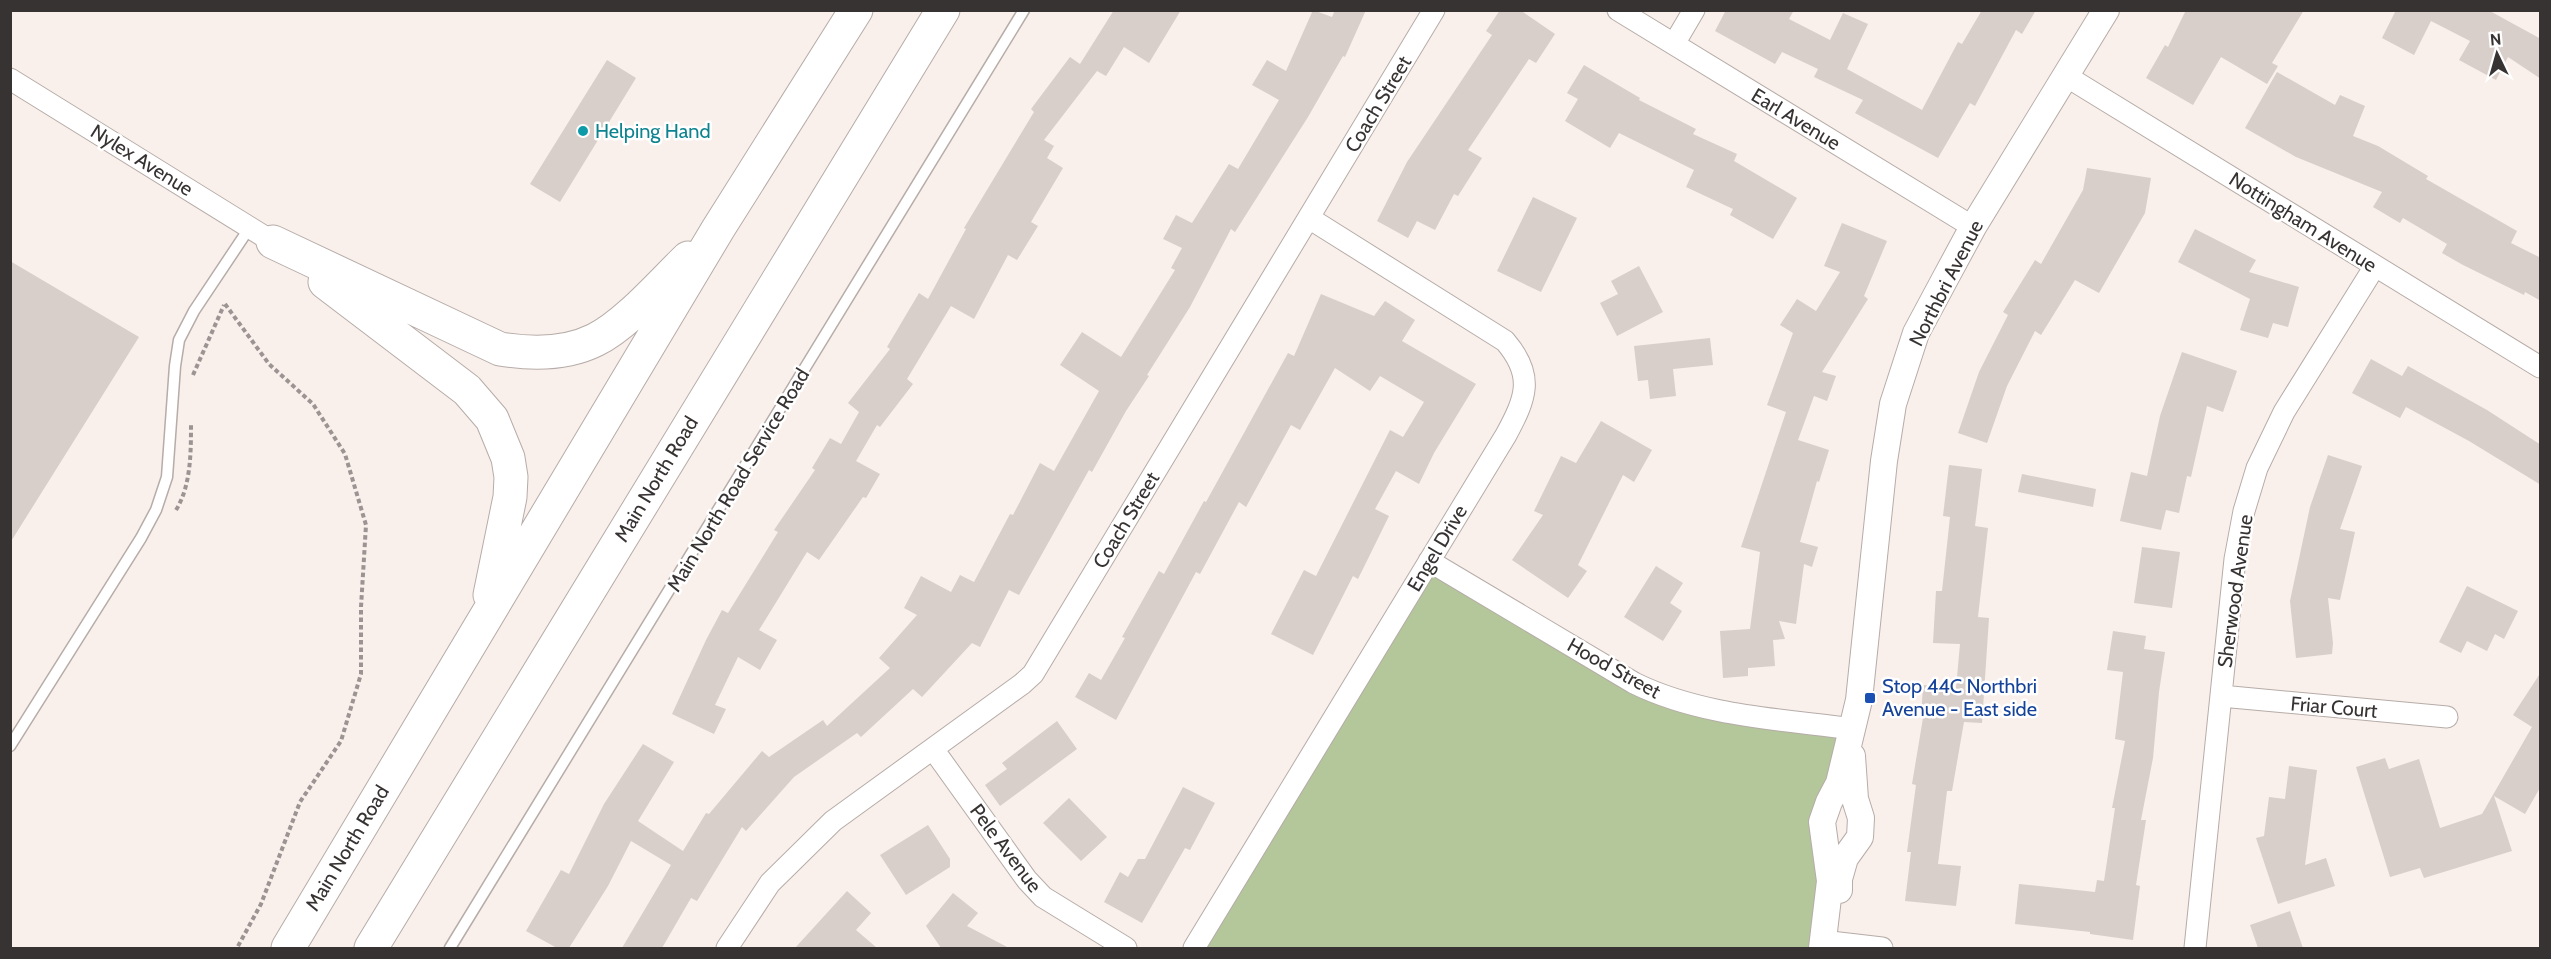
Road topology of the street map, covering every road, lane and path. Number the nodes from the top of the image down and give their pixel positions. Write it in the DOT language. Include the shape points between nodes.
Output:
graph roads {
  1 [pos="856,10"];
  2 [pos="942,10"];
  3 [pos="1024,10"];
  4 [pos="1434,10"];
  5 [pos="1618,10"];
  6 [pos="1694,10"];
  7 [pos="2106,10"];
  8 [pos="1674,44"];
  9 [pos="2066,76"];
  10 [pos="10,78"];
  11 [pos="1309,218"];
  12 [pos="1973,227"];
  13 [pos="718,230"];
  14 [pos="262,235"];
  15 [pos="2375,266"];
  16 [pos="225,304"];
  17 [pos="2541,367"];
  18 [pos="1429,561"];
  19 [pos="486,616"];
  20 [pos="2221,696"];
  21 [pos="2447,717"];
  22 [pos="1853,729"];
  23 [pos="10,747"];
  24 [pos="933,749"];
  25 [pos="1830,945"];
  26 [pos="237,948"];
  27 [pos="288,948"];
  28 [pos="371,948"];
  29 [pos="450,948"];
  30 [pos="727,948"];
  31 [pos="1126,948"];
  32 [pos="1194,948"];
  33 [pos="1882,948"];
  34 [pos="2195,948"];
  1 -- 13 [label="highway, Main North Road"];
  2 -- 28 [label="highway, Main North Road"];
  3 -- 29 [label="lane, Main North Road Service Road"];
  4 -- 11 [label="street, Coach Street"];
  5 -- 8 [label="street, Earl Avenue"];
  6 -- 8 [label="street"];
  7 -- 9 [label="street, Northbri Avenue"];
  8 -- 12 [label="street, Earl Avenue"];
  9 -- 12 [label="street, Northbri Avenue"];
  9 -- 15 [label="street, Nottingham Avenue"];
  10 -- 14 [label="street, Nylex Avenue"];
  11 -- 18 [label="street, Engel Drive" via="1505,341 1524,372 1523,402 1518,413"];
  11 -- 24 [label="street, Coach Street" via="1033,674"];
  12 -- 22 [label="street, Northbri Avenue" via="1916,333 1893,404"];
  13 -- 14 [label="highway" via="610,331 594,341 566,349 536,352 500,349"];
  13 -- 19 [label="highway, Main North Road"];
  14 -- 19 [label="highway" via="467,390 492,419 511,477"];
  14 -- 23 [label="lane" via="200,302 179,340 167,477 156,510"];
  15 -- 17 [label="street, Nottingham Avenue"];
  15 -- 20 [label="street, Sherwood Avenue" via="2284,412 2257,468 2235,559"];
  16 -- 26 [label="path" via="269,364 320,414 345,454 366,525 361,674 341,741 300,802 261,904"];
  18 -- 22 [label="street, Hood Street" via="1659,695 1714,710"];
  18 -- 32 [label="street, Engel Drive"];
  19 -- 27 [label="highway, Main North Road"];
  20 -- 21 [label="street, Friar Court"];
  20 -- 34 [label="street, Sherwood Avenue"];
  22 -- 25 [label="street, Northbri Avenue" via="1839,783 1822,822 1830,881"];
  22 -- 25 [label="street, Northbri Avenue" via="1852,771 1861,818 1860,837 1845,858 1839,879"];
  24 -- 30 [label="street, Coach Street" via="833,821 804,848 770,883"];
  24 -- 31 [label="street, Pele Avenue" via="1043,897"];
  25 -- 33 [label="street"];
}
